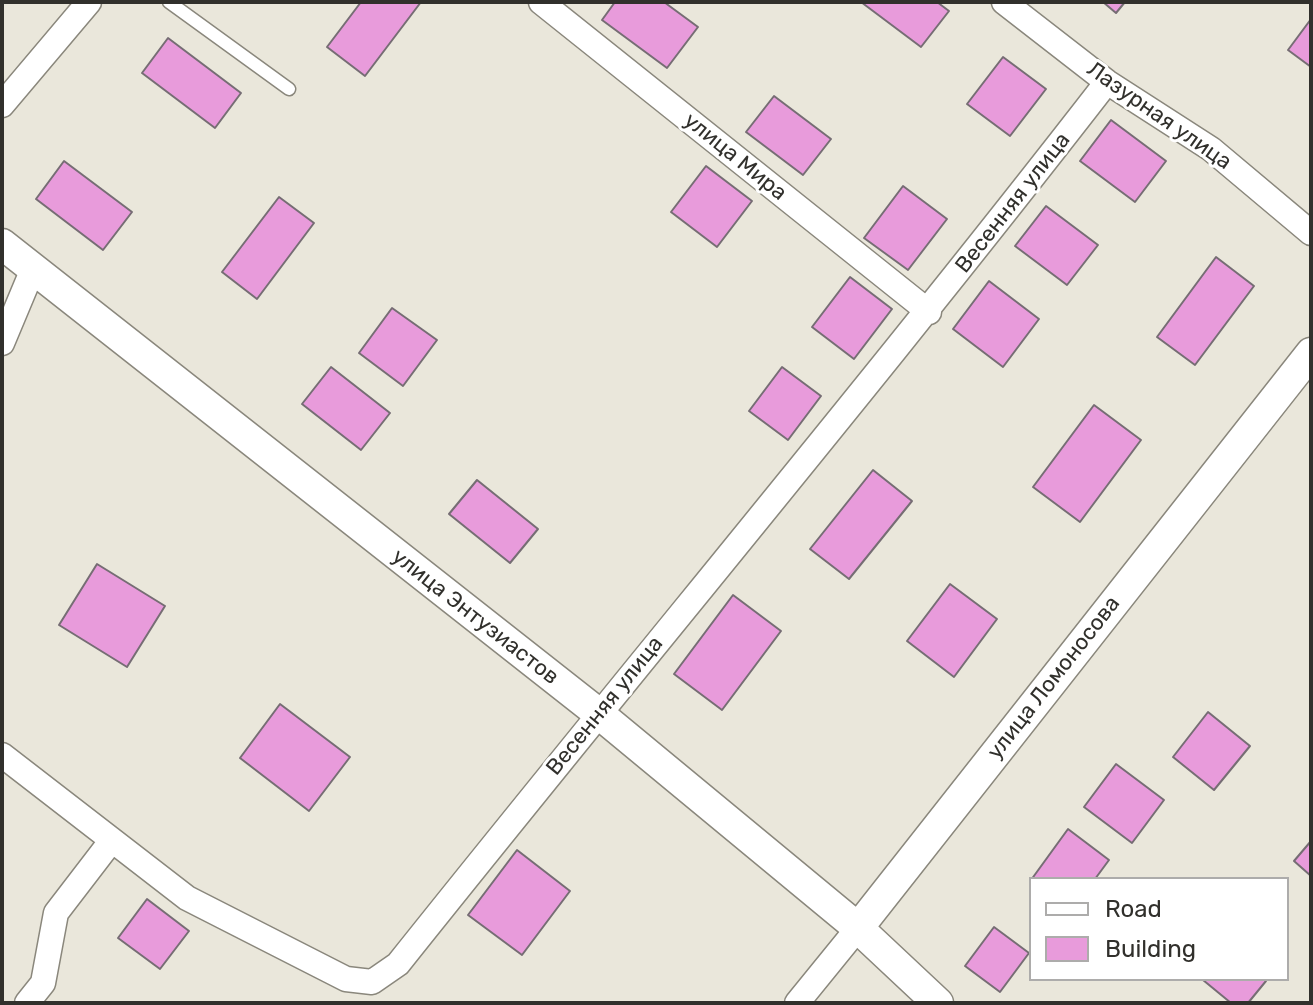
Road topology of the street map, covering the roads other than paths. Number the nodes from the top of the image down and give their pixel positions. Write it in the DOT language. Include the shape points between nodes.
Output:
graph roads {
  1 [pos="89,2"];
  2 [pos="169,2"];
  3 [pos="541,2"];
  4 [pos="1004,2"];
  5 [pos="1107,82"];
  6 [pos="289,89"];
  7 [pos="2,105"];
  8 [pos="1311,233"];
  9 [pos="2,244"];
  10 [pos="33,269"];
  11 [pos="929,312"];
  12 [pos="2,343"];
  13 [pos="1311,353"];
  14 [pos="598,713"];
  15 [pos="2,755"];
  16 [pos="112,840"];
  17 [pos="858,928"];
  18 [pos="27,1003"];
  19 [pos="797,1003"];
  20 [pos="938,1003"];
  1 -- 7 [label="street"];
  2 -- 6 [label="lane"];
  3 -- 11 [label="street, улица Мира"];
  4 -- 5 [label="street, Лазурная улица"];
  5 -- 8 [label="street, Лазурная улица" via="1211,149"];
  5 -- 11 [label="street, Весенняя улица"];
  9 -- 10 [label="street, улица Энтузиастов"];
  10 -- 12 [label="street"];
  10 -- 14 [label="street, улица Энтузиастов"];
  11 -- 14 [label="street, Весенняя улица"];
  13 -- 17 [label="street, улица Ломоносова"];
  14 -- 16 [label="street, Весенняя улица" via="398,964 372,982 346,979 187,898"];
  14 -- 17 [label="street, улица Энтузиастов"];
  15 -- 16 [label="street, Весенняя улица"];
  16 -- 18 [label="street" via="56,913 43,983"];
  17 -- 19 [label="street, улица Ломоносова"];
  17 -- 20 [label="street, улица Энтузиастов"];
}
